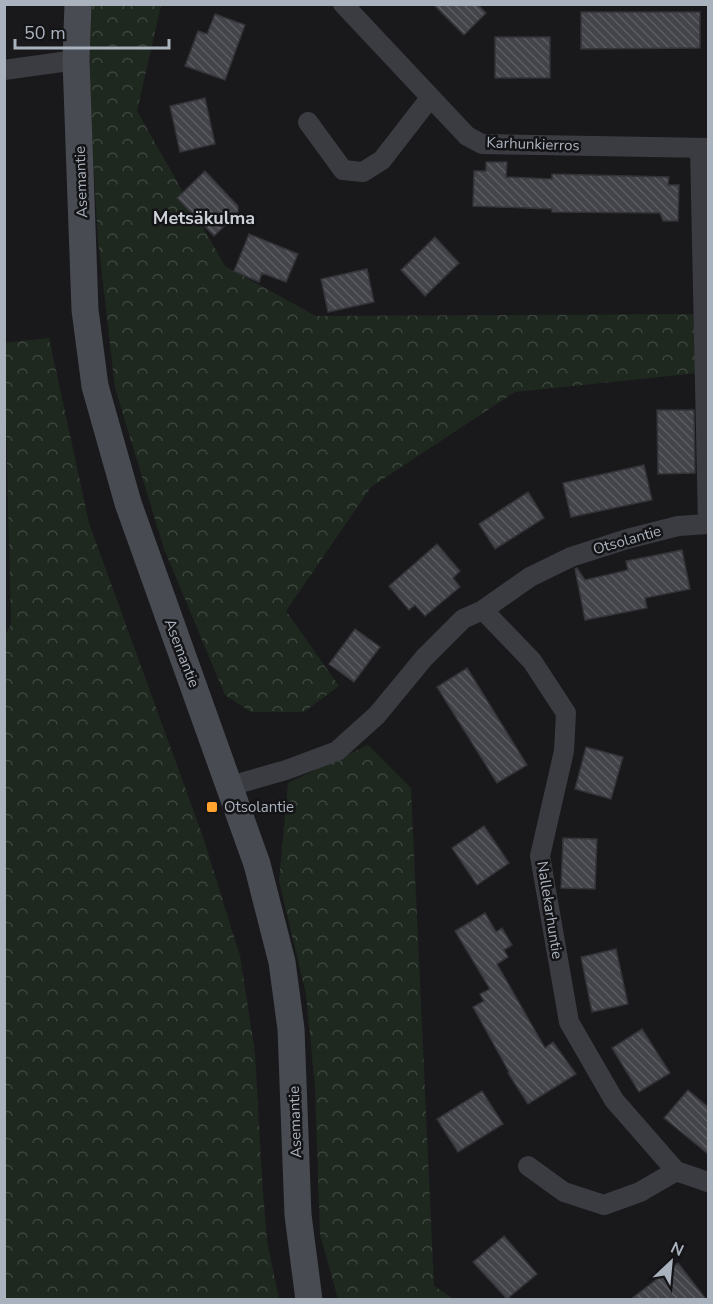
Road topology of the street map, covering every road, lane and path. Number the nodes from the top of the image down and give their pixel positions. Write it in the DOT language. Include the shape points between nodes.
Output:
graph roads {
  1 [pos="78,4"];
  2 [pos="343,4"];
  3 [pos="76,60"];
  4 [pos="4,70"];
  5 [pos="430,98"];
  6 [pos="308,122"];
  7 [pos="704,148"];
  8 [pos="708,524"];
  9 [pos="483,610"];
  10 [pos="230,786"];
  11 [pos="528,1166"];
  12 [pos="676,1171"];
  13 [pos="708,1182"];
  14 [pos="309,1299"];
  1 -- 3 [label="main road, Asemantie"];
  2 -- 5 [label="street, Karhunkierros"];
  3 -- 4 [label="street"];
  3 -- 10 [label="main road, Asemantie" via="85,310 95,386 128,503"];
  5 -- 6 [label="street" via="382,160 363,172 343,170"];
  5 -- 7 [label="street, Karhunkierros" via="467,136 482,144"];
  7 -- 8 [label="street"];
  8 -- 9 [label="street, Otsolantie" via="678,526 571,557 530,577"];
  9 -- 10 [label="street, Otsolantie" via="463,619 424,658 377,715 337,751"];
  9 -- 12 [label="street, Nallekarhuntie" via="532,661 566,713 564,751 540,856 569,1022 614,1100"];
  10 -- 14 [label="main road, Asemantie" via="257,864 282,962 291,1029 298,1215"];
  11 -- 12 [label="street" via="564,1192 604,1205 640,1192"];
  12 -- 13 [label="street, Nallekarhuntie"];
}
